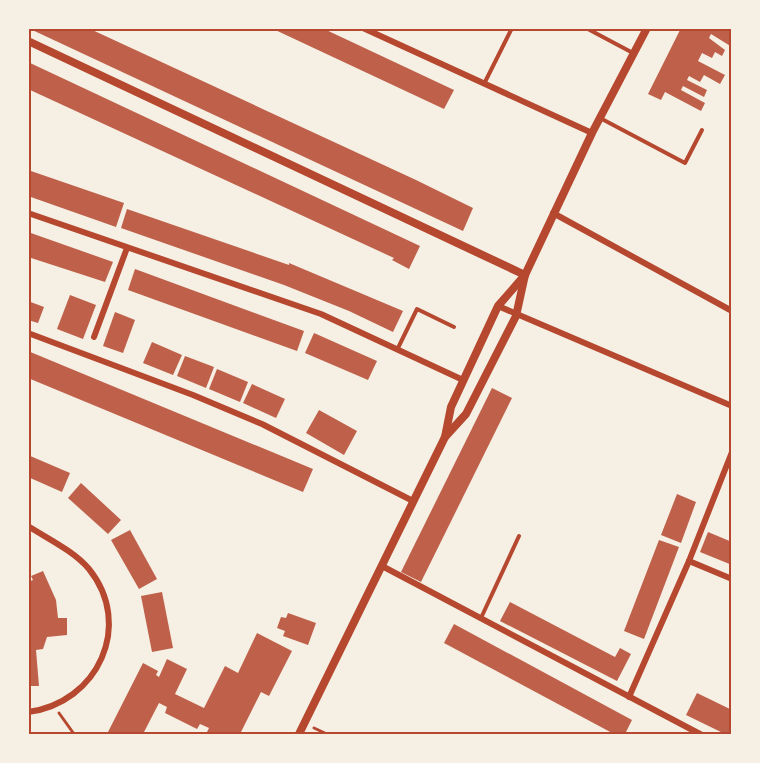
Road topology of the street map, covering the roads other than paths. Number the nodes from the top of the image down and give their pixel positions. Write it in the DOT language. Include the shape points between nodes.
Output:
graph roads {
  1 [pos="363,28"];
  2 [pos="512,28"];
  3 [pos="586,28"];
  4 [pos="647,28"];
  5 [pos="28,41"];
  6 [pos="634,53"];
  7 [pos="484,84"];
  8 [pos="600,118"];
  9 [pos="702,130"];
  10 [pos="592,133"];
  11 [pos="28,213"];
  12 [pos="553,213"];
  13 [pos="127,248"];
  14 [pos="525,275"];
  15 [pos="498,306"];
  16 [pos="732,311"];
  17 [pos="516,316"];
  18 [pos="454,327"];
  19 [pos="28,333"];
  20 [pos="94,337"];
  21 [pos="397,351"];
  22 [pos="463,380"];
  23 [pos="732,406"];
  24 [pos="445,437"];
  25 [pos="732,452"];
  26 [pos="413,501"];
  27 [pos="28,526"];
  28 [pos="519,536"];
  29 [pos="689,561"];
  30 [pos="382,566"];
  31 [pos="732,579"];
  32 [pos="480,618"];
  33 [pos="629,697"];
  34 [pos="28,712"];
  35 [pos="697,734"];
  36 [pos="299,735"];
  1 -- 7 [label="street"];
  2 -- 7 [label="lane"];
  3 -- 6 [label="lane"];
  4 -- 6 [label="street"];
  5 -- 14 [label="street"];
  6 -- 8 [label="street"];
  7 -- 10 [label="street"];
  8 -- 9 [label="lane" via="685,163"];
  8 -- 10 [label="street"];
  10 -- 12 [label="street"];
  11 -- 13 [label="street"];
  12 -- 14 [label="street"];
  12 -- 16 [label="street"];
  13 -- 20 [label="street"];
  13 -- 21 [label="street" via="321,314"];
  14 -- 15 [label="street"];
  14 -- 17 [label="street"];
  15 -- 17 [label="street"];
  15 -- 22 [label="street"];
  17 -- 23 [label="street"];
  17 -- 24 [label="street" via="466,414"];
  18 -- 21 [label="lane" via="417,309"];
  19 -- 26 [label="street" via="262,424"];
  21 -- 22 [label="street"];
  22 -- 24 [label="street" via="451,407"];
  24 -- 26 [label="street"];
  25 -- 29 [label="street"];
  26 -- 30 [label="street"];
  27 -- 34 [label="street" via="89,569 109,617 103,657 81,688 55,707"];
  28 -- 32 [label="lane"];
  29 -- 31 [label="street"];
  29 -- 33 [label="street"];
  30 -- 32 [label="street"];
  30 -- 36 [label="street"];
  32 -- 33 [label="street"];
  33 -- 35 [label="street"];
}
